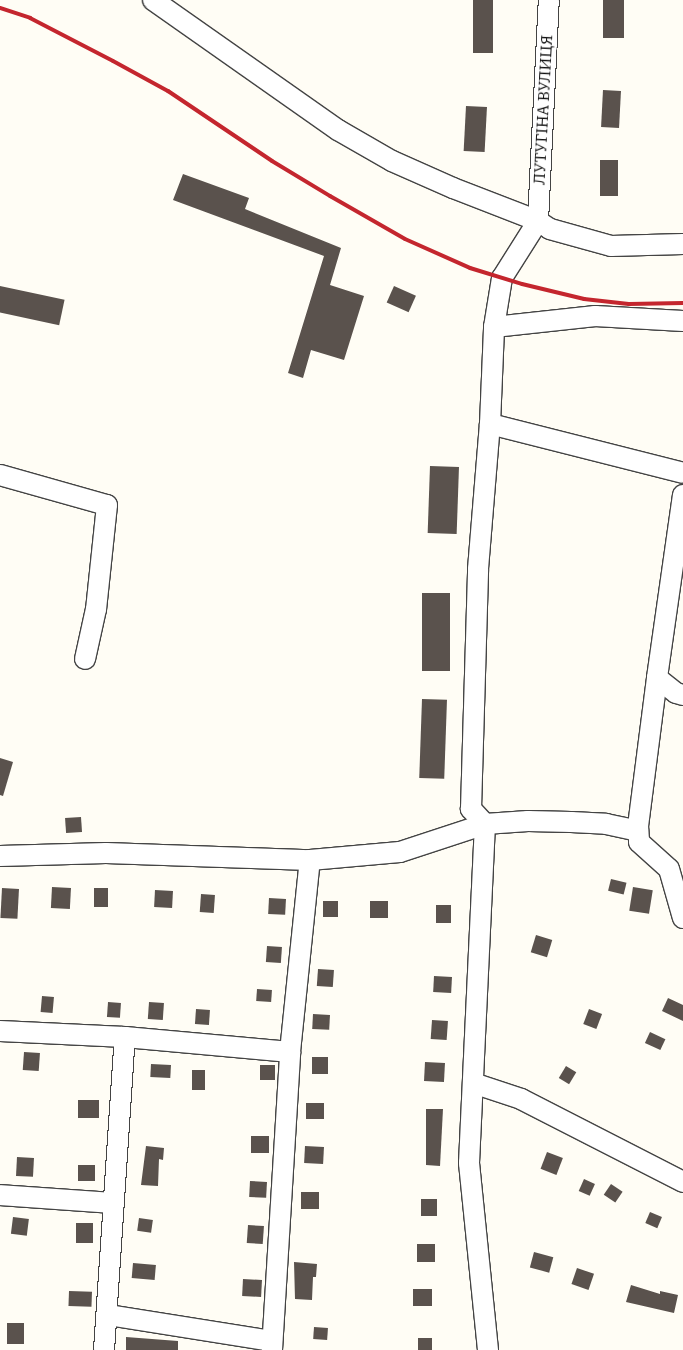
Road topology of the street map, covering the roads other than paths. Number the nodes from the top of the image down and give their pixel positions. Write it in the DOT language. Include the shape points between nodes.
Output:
graph roads {
  1 [pos="153,0"];
  2 [pos="549,0"];
  3 [pos="538,221"];
  4 [pos="683,244"];
  5 [pos="683,321"];
  6 [pos="494,327"];
  7 [pos="490,424"];
  8 [pos="683,473"];
  9 [pos="0,475"];
  10 [pos="683,495"];
  11 [pos="85,659"];
  12 [pos="657,678"];
  13 [pos="683,695"];
  14 [pos="485,824"];
  15 [pos="638,831"];
  16 [pos="0,856"];
  17 [pos="310,860"];
  18 [pos="683,918"];
  19 [pos="0,1031"];
  20 [pos="125,1037"];
  21 [pos="290,1052"];
  22 [pos="473,1083"];
  23 [pos="683,1182"];
  24 [pos="0,1195"];
  25 [pos="114,1204"];
  26 [pos="108,1315"];
  27 [pos="272,1346"];
  28 [pos="104,1350"];
  29 [pos="488,1350"];
  1 -- 3 [label="street" via="338,130 384,156 453,188"];
  2 -- 3 [label="street, ЛУТУГІНА ВУЛИЦЯ"];
  3 -- 4 [label="street" via="550,230 611,246"];
  3 -- 6 [label="street" via="502,278"];
  5 -- 6 [label="street" via="595,316"];
  6 -- 7 [label="street"];
  7 -- 8 [label="street"];
  7 -- 14 [label="street" via="478,569 471,809"];
  9 -- 11 [label="street" via="107,505 96,609"];
  10 -- 12 [label="street"];
  12 -- 13 [label="street"];
  12 -- 15 [label="street"];
  14 -- 15 [label="street" via="571,822 606,824"];
  14 -- 17 [label="street" via="400,852"];
  14 -- 22 [label="street"];
  15 -- 18 [label="street" via="639,842 669,869"];
  16 -- 17 [label="street" via="106,853"];
  17 -- 21 [label="street"];
  19 -- 20 [label="street"];
  20 -- 21 [label="street"];
  20 -- 25 [label="street"];
  21 -- 27 [label="street"];
  22 -- 23 [label="street" via="521,1099"];
  22 -- 29 [label="street" via="469,1164"];
  24 -- 25 [label="street"];
  25 -- 26 [label="street"];
  26 -- 27 [label="street"];
  26 -- 28 [label="street"];
}
